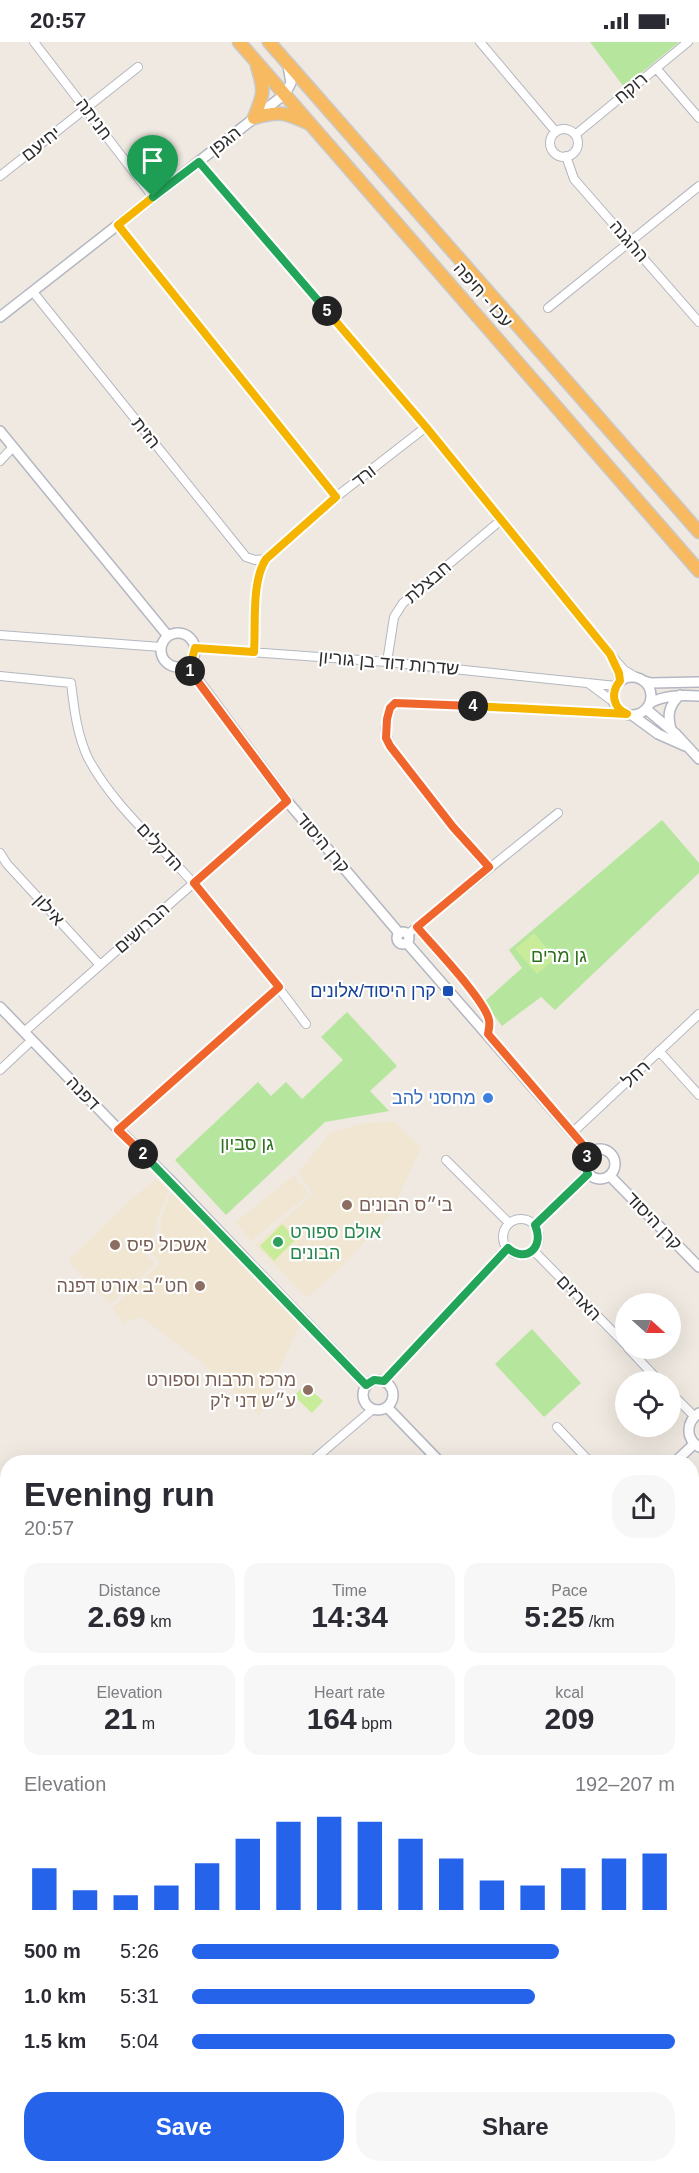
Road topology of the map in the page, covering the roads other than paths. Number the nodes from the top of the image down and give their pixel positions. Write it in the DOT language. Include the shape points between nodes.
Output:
graph roads {
  1 [pos="34,42"];
  2 [pos="239,42"];
  3 [pos="269,42"];
  4 [pos="480,42"];
  5 [pos="688,42"];
  6 [pos="256,63"];
  7 [pos="288,66"];
  8 [pos="138,67"];
  9 [pos="656,68"];
  10 [pos="285,94"];
  11 [pos="87,109"];
  12 [pos="255,118"];
  13 [pos="699,118"];
  14 [pos="311,124"];
  15 [pos="556,132"];
  16 [pos="575,135"];
  17 [pos="567,156"];
  18 [pos="199,162"];
  19 [pos="0,176"];
  20 [pos="699,186"];
  21 [pos="153,197"];
  22 [pos="118,225"];
  23 [pos="631,242"];
  24 [pos="33,292"];
  25 [pos="548,308"];
  26 [pos="0,317"];
  27 [pos="699,322"];
  28 [pos="426,427"];
  29 [pos="0,431"];
  30 [pos="13,447"];
  31 [pos="0,461"];
  32 [pos="336,497"];
  33 [pos="501,520"];
  34 [pos="699,532"];
  35 [pos="266,559"];
  36 [pos="699,571"];
  37 [pos="0,635"];
  38 [pos="168,636"];
  39 [pos="161,647"];
  40 [pos="195,648"];
  41 [pos="254,652"];
  42 [pos="610,654"];
  43 [pos="387,662"];
  44 [pos="186,664"];
  45 [pos="0,676"];
  46 [pos="640,679"];
  47 [pos="584,681"];
  48 [pos="699,682"];
  49 [pos="618,684"];
  50 [pos="680,695"];
  51 [pos="699,696"];
  52 [pos="615,703"];
  53 [pos="648,706"];
  54 [pos="630,714"];
  55 [pos="671,729"];
  56 [pos="687,746"];
  57 [pos="699,759"];
  58 [pos="287,801"];
  59 [pos="558,813"];
  60 [pos="0,854"];
  61 [pos="3,867"];
  62 [pos="489,867"];
  63 [pos="194,883"];
  64 [pos="417,927"];
  65 [pos="405,937"];
  66 [pos="100,965"];
  67 [pos="279,987"];
  68 [pos="0,1006"];
  69 [pos="699,1014"];
  70 [pos="306,1024"];
  71 [pos="24,1032"];
  72 [pos="488,1034"];
  73 [pos="32,1040"];
  74 [pos="659,1051"];
  75 [pos="0,1071"];
  76 [pos="699,1095"];
  77 [pos="118,1130"];
  78 [pos="572,1133"];
  79 [pos="590,1153"];
  80 [pos="446,1160"];
  81 [pos="588,1174"];
  82 [pos="610,1176"];
  83 [pos="509,1224"];
  84 [pos="535,1225"];
  85 [pos="508,1248"];
  86 [pos="533,1250"];
  87 [pos="699,1267"];
  88 [pos="615,1335"];
  89 [pos="638,1359"];
  90 [pos="650,1371"];
  91 [pos="384,1381"];
  92 [pos="366,1385"];
  93 [pos="681,1401"];
  94 [pos="387,1407"];
  95 [pos="373,1409"];
  96 [pos="697,1414"];
  97 [pos="557,1427"];
  98 [pos="697,1445"];
  99 [pos="319,1455"];
  100 [pos="433,1455"];
  101 [pos="583,1455"];
  102 [pos="684,1455"];
  1 -- 11 [label="street, חניתה"];
  2 -- 6 [label="highway, עכו - חיפה"];
  3 -- 7 [label="highway, עכו - חיפה"];
  4 -- 15 [label="street"];
  5 -- 9 [label="street, רוקח"];
  6 -- 10 [label="highway, עכו - חיפה"];
  6 -- 12 [label="highway" via="263,96"];
  7 -- 10 [label="street" via="291,83"];
  7 -- 34 [label="highway, עכו - חיפה"];
  8 -- 11 [label="street, יחיעם"];
  9 -- 13 [label="street"];
  9 -- 16 [label="street, רוקח"];
  10 -- 12 [label="street, הגפן"];
  10 -- 14 [label="highway, עכו - חיפה"];
  11 -- 19 [label="street, יחיעם"];
  11 -- 21 [label="street, חניתה"];
  12 -- 14 [label="highway" via="285,113"];
  12 -- 18 [label="street, הגפן"];
  14 -- 36 [label="highway, עכו - חיפה"];
  15 -- 16 [label="street" via="568,130"];
  15 -- 17 [label="street" via="550,140 551,149"];
  16 -- 17 [label="street" via="578,143"];
  17 -- 23 [label="street, ההגנה" via="574,179"];
  18 -- 21 [label="street, הגפן"];
  18 -- 28 [label="street"];
  20 -- 23 [label="street"];
  21 -- 22 [label="street, הגפן"];
  22 -- 24 [label="street, הגפן"];
  22 -- 32 [label="street"];
  23 -- 25 [label="street"];
  23 -- 27 [label="street, ההגנה"];
  24 -- 26 [label="street, הגפן"];
  24 -- 35 [label="street, הזית" via="246,557"];
  28 -- 32 [label="street, ורד"];
  28 -- 33 [label="street"];
  29 -- 30 [label="street"];
  30 -- 31 [label="street"];
  30 -- 38 [label="street"];
  32 -- 35 [label="street, ורד"];
  33 -- 42 [label="street"];
  33 -- 43 [label="street, חבצלת" via="402,603 394,617"];
  35 -- 41 [label="street" via="257,584"];
  37 -- 39 [label="street"];
  38 -- 39 [label="street"];
  38 -- 40 [label="street" via="182,634 191,639"];
  39 -- 44 [label="street" via="167,662 176,667"];
  40 -- 41 [label="street, שדרות דוד בן גוריון"];
  40 -- 44 [label="street"];
  41 -- 43 [label="street, שדרות דוד בן גוריון"];
  42 -- 46 [label="street" via="624,670"];
  42 -- 49 [label="street" via="619,673"];
  43 -- 47 [label="street, שדרות דוד בן גוריון"];
  44 -- 58 [label="street, קרן היסוד"];
  45 -- 63 [label="street, הדקלים" via="71,683 76,724 88,757 131,816"];
  46 -- 48 [label="street" via="651,683"];
  46 -- 49 [label="street" via="630,677"];
  46 -- 53 [label="street" via="651,693"];
  47 -- 49 [label="street, שדרות דוד בן גוריון"];
  47 -- 52 [label="street, שדרות דוד בן גוריון"];
  49 -- 52 [label="street"];
  50 -- 51 [label="street"];
  50 -- 53 [label="street" via="661,698"];
  50 -- 55 [label="street" via="668,716"];
  52 -- 54 [label="street" via="622,712"];
  53 -- 54 [label="street"];
  53 -- 55 [label="street"];
  54 -- 56 [label="street" via="658,734"];
  54 -- 62 [label="street, שדרות דוד בן גוריון" via="395,703 390,708 386,738 390,746"];
  55 -- 56 [label="street"];
  56 -- 57 [label="street"];
  58 -- 63 [label="street, הברושים"];
  58 -- 65 [label="street, קרן היסוד"];
  59 -- 62 [label="street"];
  60 -- 61 [label="street, אילון"];
  61 -- 66 [label="street, אילון"];
  62 -- 64 [label="street"];
  63 -- 66 [label="street, הברושים"];
  63 -- 67 [label="street, הדקלים"];
  64 -- 65 [label="street"];
  64 -- 72 [label="street" via="481,1003 489,1018"];
  65 -- 72 [label="street, קרן היסוד"];
  66 -- 71 [label="street, הברושים"];
  67 -- 70 [label="street, הדקלים"];
  67 -- 77 [label="street"];
  68 -- 71 [label="street, דפנה"];
  69 -- 74 [label="street, רחל"];
  71 -- 73 [label="street, דפנה"];
  72 -- 78 [label="street, קרן היסוד"];
  73 -- 75 [label="street"];
  73 -- 77 [label="street, דפנה"];
  74 -- 76 [label="street"];
  74 -- 78 [label="street, רחל"];
  77 -- 92 [label="street, דפנה"];
  78 -- 79 [label="street, קרן היסוד"];
  79 -- 81 [label="street" via="585,1161"];
  79 -- 82 [label="street" via="598,1149 611,1154 615,1168"];
  80 -- 83 [label="street"];
  81 -- 82 [label="street" via="596,1179"];
  81 -- 84 [label="street"];
  82 -- 87 [label="street, קרן היסוד"];
  83 -- 84 [label="street" via="524,1219"];
  83 -- 85 [label="street" via="504,1234"];
  84 -- 86 [label="street" via="539,1239"];
  85 -- 86 [label="street" via="518,1254"];
  85 -- 91 [label="street"];
  86 -- 88 [label="street, הארזים"];
  89 -- 90 [label="street, הארזים"];
  91 -- 92 [label="street" via="374,1380"];
  91 -- 94 [label="street" via="393,1393"];
  92 -- 95 [label="street" via="363,1399"];
  93 -- 96 [label="street"];
  94 -- 95 [label="street"];
  94 -- 100 [label="street"];
  95 -- 99 [label="street"];
  96 -- 98 [label="street" via="688,1427"];
  97 -- 101 [label="street"];
  98 -- 102 [label="street"];
}
